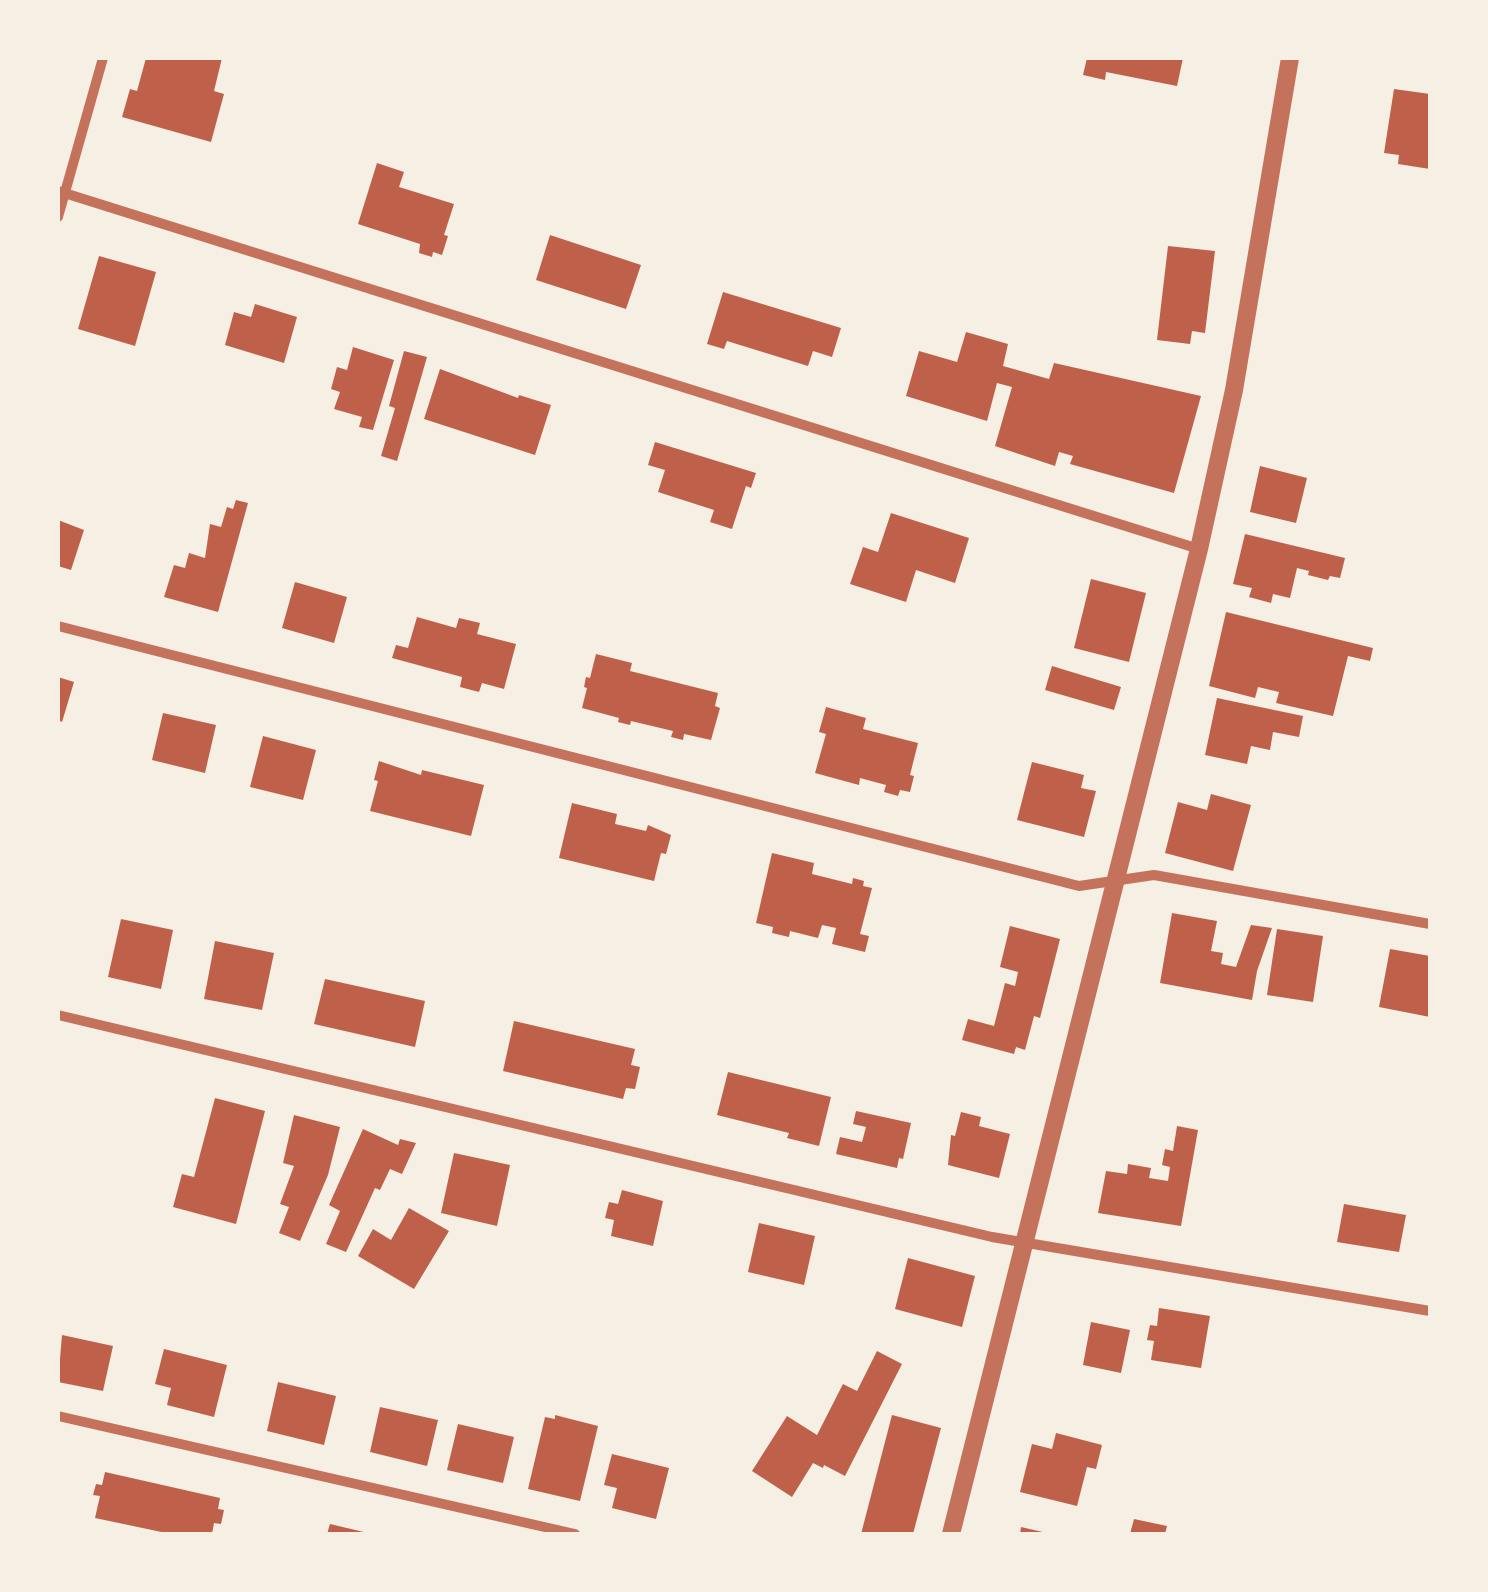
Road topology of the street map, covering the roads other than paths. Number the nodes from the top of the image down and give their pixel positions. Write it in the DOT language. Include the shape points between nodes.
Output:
graph roads {
  1 [pos="103,58"];
  2 [pos="1290,58"];
  3 [pos="61,192"];
  4 [pos="58,217"];
  5 [pos="1199,550"];
  6 [pos="58,626"];
  7 [pos="1115,881"];
  8 [pos="1430,924"];
  9 [pos="58,1015"];
  10 [pos="1024,1244"];
  11 [pos="1430,1312"];
  12 [pos="58,1416"];
  13 [pos="575,1534"];
  14 [pos="951,1534"];
  1 -- 3 [label="street"];
  2 -- 5 [label="street"];
  3 -- 4 [label="street"];
  3 -- 5 [label="street"];
  5 -- 7 [label="street"];
  6 -- 7 [label="street" via="1079,886"];
  7 -- 8 [label="street" via="1154,875"];
  7 -- 10 [label="street"];
  9 -- 10 [label="street"];
  10 -- 11 [label="street"];
  10 -- 14 [label="street"];
  12 -- 13 [label="street"];
}
